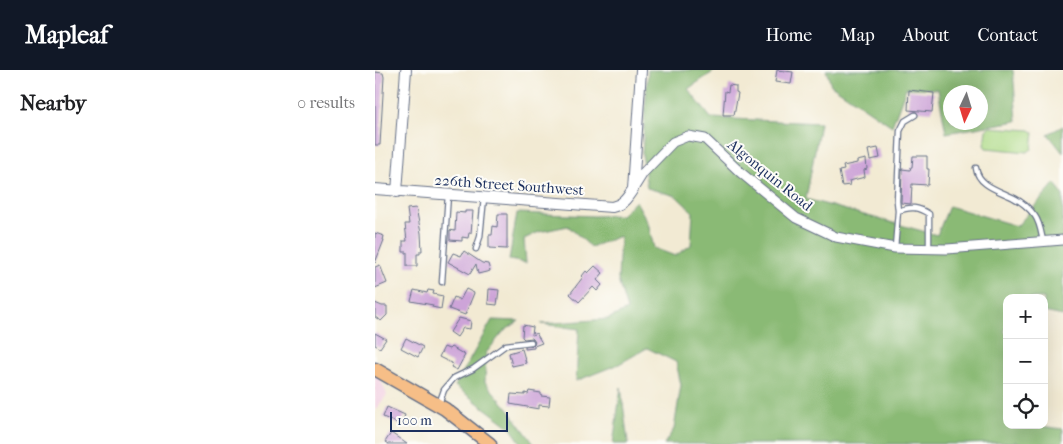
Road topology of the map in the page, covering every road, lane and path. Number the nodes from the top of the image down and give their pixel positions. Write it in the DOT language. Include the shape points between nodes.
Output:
graph roads {
  1 [pos="406,70"];
  2 [pos="641,70"];
  3 [pos="915,115"];
  4 [pos="976,168"];
  5 [pos="375,189"];
  6 [pos="633,189"];
  7 [pos="397,192"];
  8 [pos="448,196"];
  9 [pos="484,198"];
  10 [pos="899,211"];
  11 [pos="1063,240"];
  12 [pos="1043,241"];
  13 [pos="895,248"];
  14 [pos="476,249"];
  15 [pos="929,249"];
  16 [pos="443,282"];
  17 [pos="531,342"];
  18 [pos="375,369"];
  19 [pos="438,406"];
  20 [pos="483,440"];
  21 [pos="490,444"];
  1 -- 7 [label="street"];
  2 -- 6 [label="street"];
  3 -- 10 [label="lane" via="905,121 900,131"];
  4 -- 12 [label="lane" via="985,183 1017,199 1034,215"];
  5 -- 7 [label="street, 226th Street Southwest"];
  6 -- 9 [label="street, 226th Street Southwest" via="625,201 612,207"];
  6 -- 13 [label="street, Algonquin Road" via="643,173 673,142 688,136 705,140 796,218 836,237"];
  7 -- 8 [label="street, 226th Street Southwest"];
  8 -- 9 [label="street, 226th Street Southwest"];
  8 -- 16 [label="lane"];
  9 -- 14 [label="lane"];
  10 -- 13 [label="lane"];
  10 -- 15 [label="lane" via="909,207 920,208 929,214"];
  11 -- 12 [label="street, Algonquin Road"];
  12 -- 15 [label="street, Algonquin Road"];
  13 -- 15 [label="street, Algonquin Road"];
  17 -- 19 [label="lane" via="506,344 473,369 454,378 444,390"];
  18 -- 19 [label="main road"];
  19 -- 20 [label="main road"];
  20 -- 21 [label="main road"];
}
